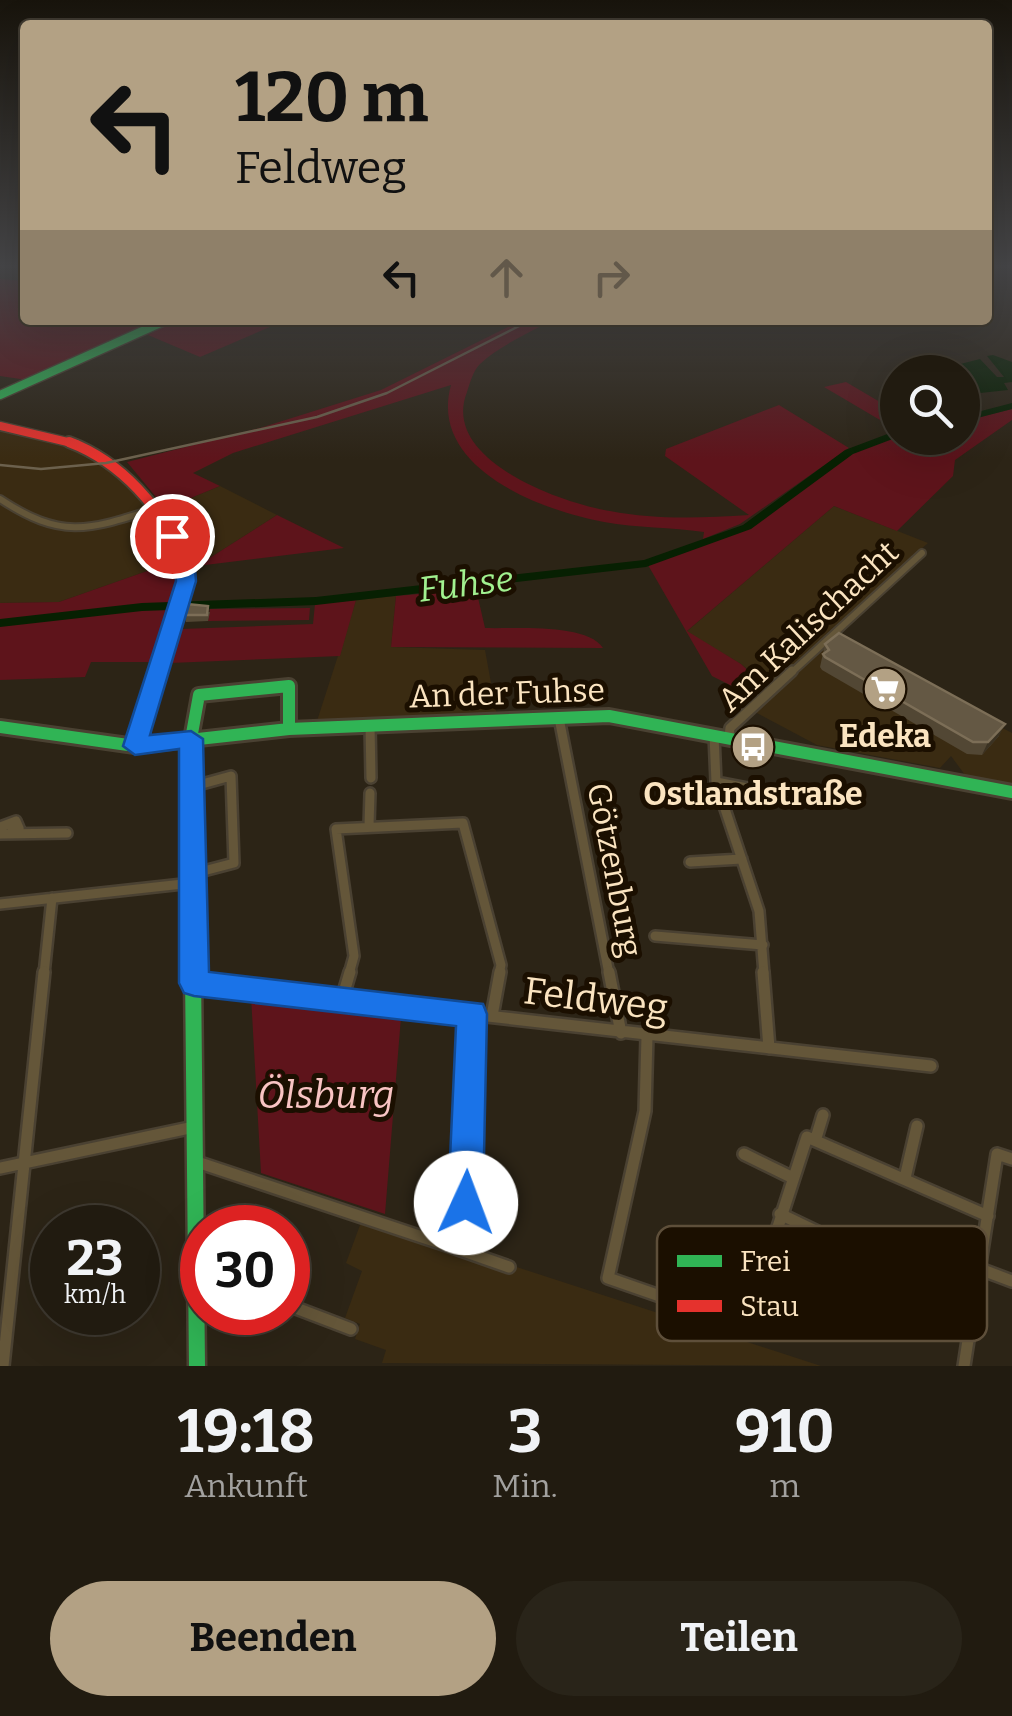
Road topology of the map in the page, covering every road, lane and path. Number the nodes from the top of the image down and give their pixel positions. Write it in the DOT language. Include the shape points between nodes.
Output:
graph roads {
  1 [pos="142,332"];
  2 [pos="0,395"];
  3 [pos="0,426"];
  4 [pos="0,499"];
  5 [pos="154,510"];
  6 [pos="922,553"];
  7 [pos="559,717"];
  8 [pos="370,725"];
  9 [pos="0,727"];
  10 [pos="289,729"];
  11 [pos="714,734"];
  12 [pos="728,736"];
  13 [pos="191,739"];
  14 [pos="135,746"];
  15 [pos="370,778"];
  16 [pos="716,782"];
  17 [pos="191,787"];
  18 [pos="1012,792"];
  19 [pos="370,793"];
  20 [pos="721,795"];
  21 [pos="674,798"];
  22 [pos="828,803"];
  23 [pos="369,826"];
  24 [pos="2,832"];
  25 [pos="67,833"];
  26 [pos="742,859"];
  27 [pos="690,862"];
  28 [pos="192,879"];
  29 [pos="52,898"];
  30 [pos="0,904"];
  31 [pos="655,936"];
  32 [pos="762,945"];
  33 [pos="194,983"];
  34 [pos="342,998"];
  35 [pos="472,1014"];
  36 [pos="492,1016"];
  37 [pos="621,1032"];
  38 [pos="647,1036"];
  39 [pos="769,1048"];
  40 [pos="931,1066"];
  41 [pos="823,1115"];
  42 [pos="918,1126"];
  43 [pos="194,1127"];
  44 [pos="816,1138"];
  45 [pos="744,1154"];
  46 [pos="1012,1159"];
  47 [pos="194,1161"];
  48 [pos="24,1164"];
  49 [pos="0,1168"];
  50 [pos="791,1176"];
  51 [pos="905,1178"];
  52 [pos="196,1205"];
  53 [pos="780,1214"];
  54 [pos="988,1216"];
  55 [pos="776,1226"];
  56 [pos="805,1226"];
  57 [pos="986,1226"];
  58 [pos="452,1247"];
  59 [pos="509,1267"];
  60 [pos="987,1271"];
  61 [pos="1012,1280"];
  62 [pos="657,1295"];
  63 [pos="310,1313"];
  64 [pos="351,1329"];
  65 [pos="198,1335"];
  66 [pos="968,1341"];
  67 [pos="3,1366"];
  68 [pos="197,1366"];
  69 [pos="964,1366"];
  1 -- 2 [label="street"];
  3 -- 5 [label="street" via="99,450 134,478"];
  4 -- 5 [label="street" via="37,523 66,527"];
  5 -- 14 [label="street" via="186,568"];
  6 -- 12 [label="street, Am Kalischacht"];
  7 -- 8 [label="street, An der Fuhse"];
  7 -- 11 [label="street, An der Fuhse" via="625,717"];
  7 -- 37 [label="street, Götzenburg"];
  8 -- 10 [label="street, An der Fuhse"];
  8 -- 15 [label="street"];
  9 -- 14 [label="street, An der Fuhse"];
  10 -- 13 [label="street, An der Fuhse"];
  10 -- 13 [label="street" via="289,686 199,696"];
  11 -- 12 [label="street, An der Fuhse"];
  11 -- 16 [label="street"];
  12 -- 18 [label="street, An der Fuhse"];
  13 -- 14 [label="street, An der Fuhse"];
  13 -- 17 [label="street"];
  16 -- 20 [label="street"];
  16 -- 22 [label="street"];
  17 -- 28 [label="street"];
  17 -- 28 [label="street" via="231,776 234,863"];
  19 -- 23 [label="street"];
  20 -- 21 [label="street"];
  20 -- 26 [label="street"];
  23 -- 34 [label="street" via="336,829 354,956"];
  23 -- 36 [label="street" via="464,823 501,965"];
  24 -- 25 [label="street"];
  26 -- 27 [label="street"];
  26 -- 32 [label="street"];
  28 -- 29 [label="street"];
  28 -- 33 [label="street"];
  29 -- 30 [label="street"];
  29 -- 48 [label="street"];
  31 -- 32 [label="street"];
  32 -- 39 [label="street"];
  33 -- 34 [label="street, Feldweg"];
  33 -- 43 [label="street"];
  34 -- 35 [label="street, Feldweg"];
  35 -- 36 [label="street, Feldweg"];
  35 -- 58 [label="street" via="466,1203"];
  36 -- 37 [label="street, Feldweg"];
  37 -- 38 [label="street, Feldweg"];
  38 -- 39 [label="street, Feldweg"];
  38 -- 62 [label="street" via="645,1111 608,1278"];
  39 -- 40 [label="street, Feldweg"];
  41 -- 44 [label="street"];
  42 -- 51 [label="street"];
  43 -- 47 [label="street"];
  43 -- 48 [label="street"];
  44 -- 50 [label="street" via="802,1142"];
  44 -- 51 [label="street"];
  45 -- 50 [label="street"];
  46 -- 54 [label="street" via="997,1154"];
  47 -- 52 [label="street"];
  47 -- 58 [label="street"];
  48 -- 49 [label="street"];
  48 -- 67 [label="street"];
  50 -- 53 [label="street"];
  51 -- 54 [label="street"];
  53 -- 55 [label="street"];
  53 -- 56 [label="street"];
  54 -- 57 [label="street"];
  58 -- 59 [label="street"];
  60 -- 61 [label="street"];
  63 -- 64 [label="street"];
  65 -- 68 [label="street"];
  66 -- 69 [label="street"];
}
